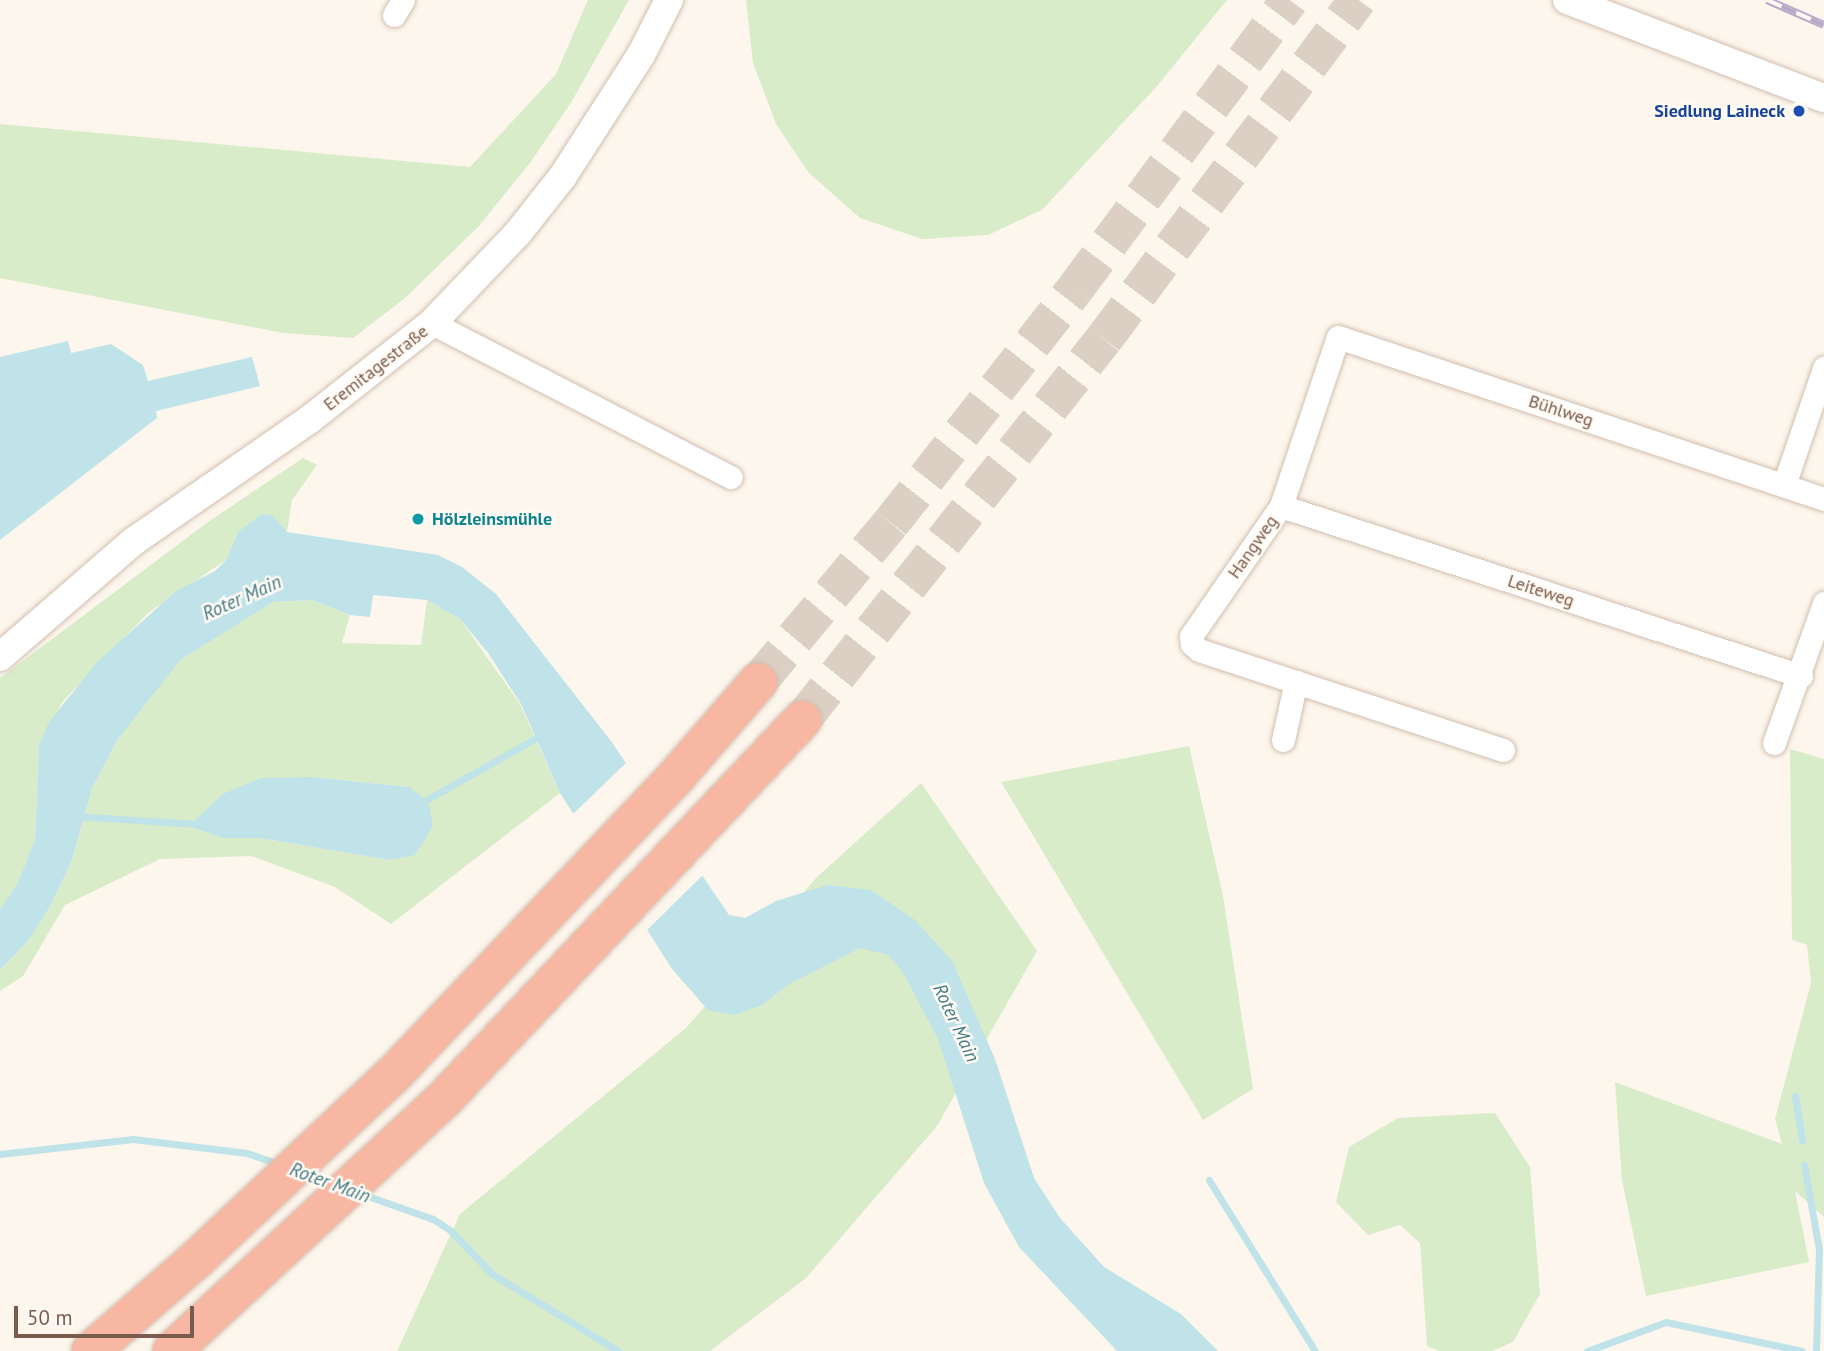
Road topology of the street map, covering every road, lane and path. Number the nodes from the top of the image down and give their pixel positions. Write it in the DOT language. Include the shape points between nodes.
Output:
graph roads {
  1 [pos="669,0"];
  2 [pos="1567,0"];
  3 [pos="1824,98"];
  4 [pos="432,323"];
  5 [pos="1338,337"];
  6 [pos="1824,368"];
  7 [pos="731,477"];
  8 [pos="1784,485"];
  9 [pos="1824,499"];
  10 [pos="1281,506"];
  11 [pos="1824,603"];
  12 [pos="0,657"];
  13 [pos="1801,676"];
  14 [pos="1296,681"];
  15 [pos="758,682"];
  16 [pos="802,720"];
  17 [pos="1283,740"];
  18 [pos="1774,743"];
  19 [pos="1503,750"];
  20 [pos="91,1351"];
  21 [pos="172,1351"];
  1 -- 4 [label="street, Eremitagestraße" via="642,55 563,176 518,233"];
  2 -- 3 [label="street"];
  4 -- 7 [label="street"];
  4 -- 12 [label="street, Eremitagestraße" via="310,419 134,541"];
  5 -- 8 [label="street, Bühlweg"];
  5 -- 10 [label="street, Hangweg"];
  6 -- 8 [label="street"];
  8 -- 9 [label="street, Bühlweg"];
  10 -- 13 [label="street, Leiteweg"];
  10 -- 14 [label="street, Hangweg" via="1191,636 1199,650"];
  11 -- 13 [label="street"];
  13 -- 18 [label="street"];
  14 -- 17 [label="street"];
  14 -- 19 [label="street, Hangweg"];
  15 -- 20 [label="highway" via="674,779 394,1074 267,1195"];
  16 -- 21 [label="highway" via="447,1096"];
}
